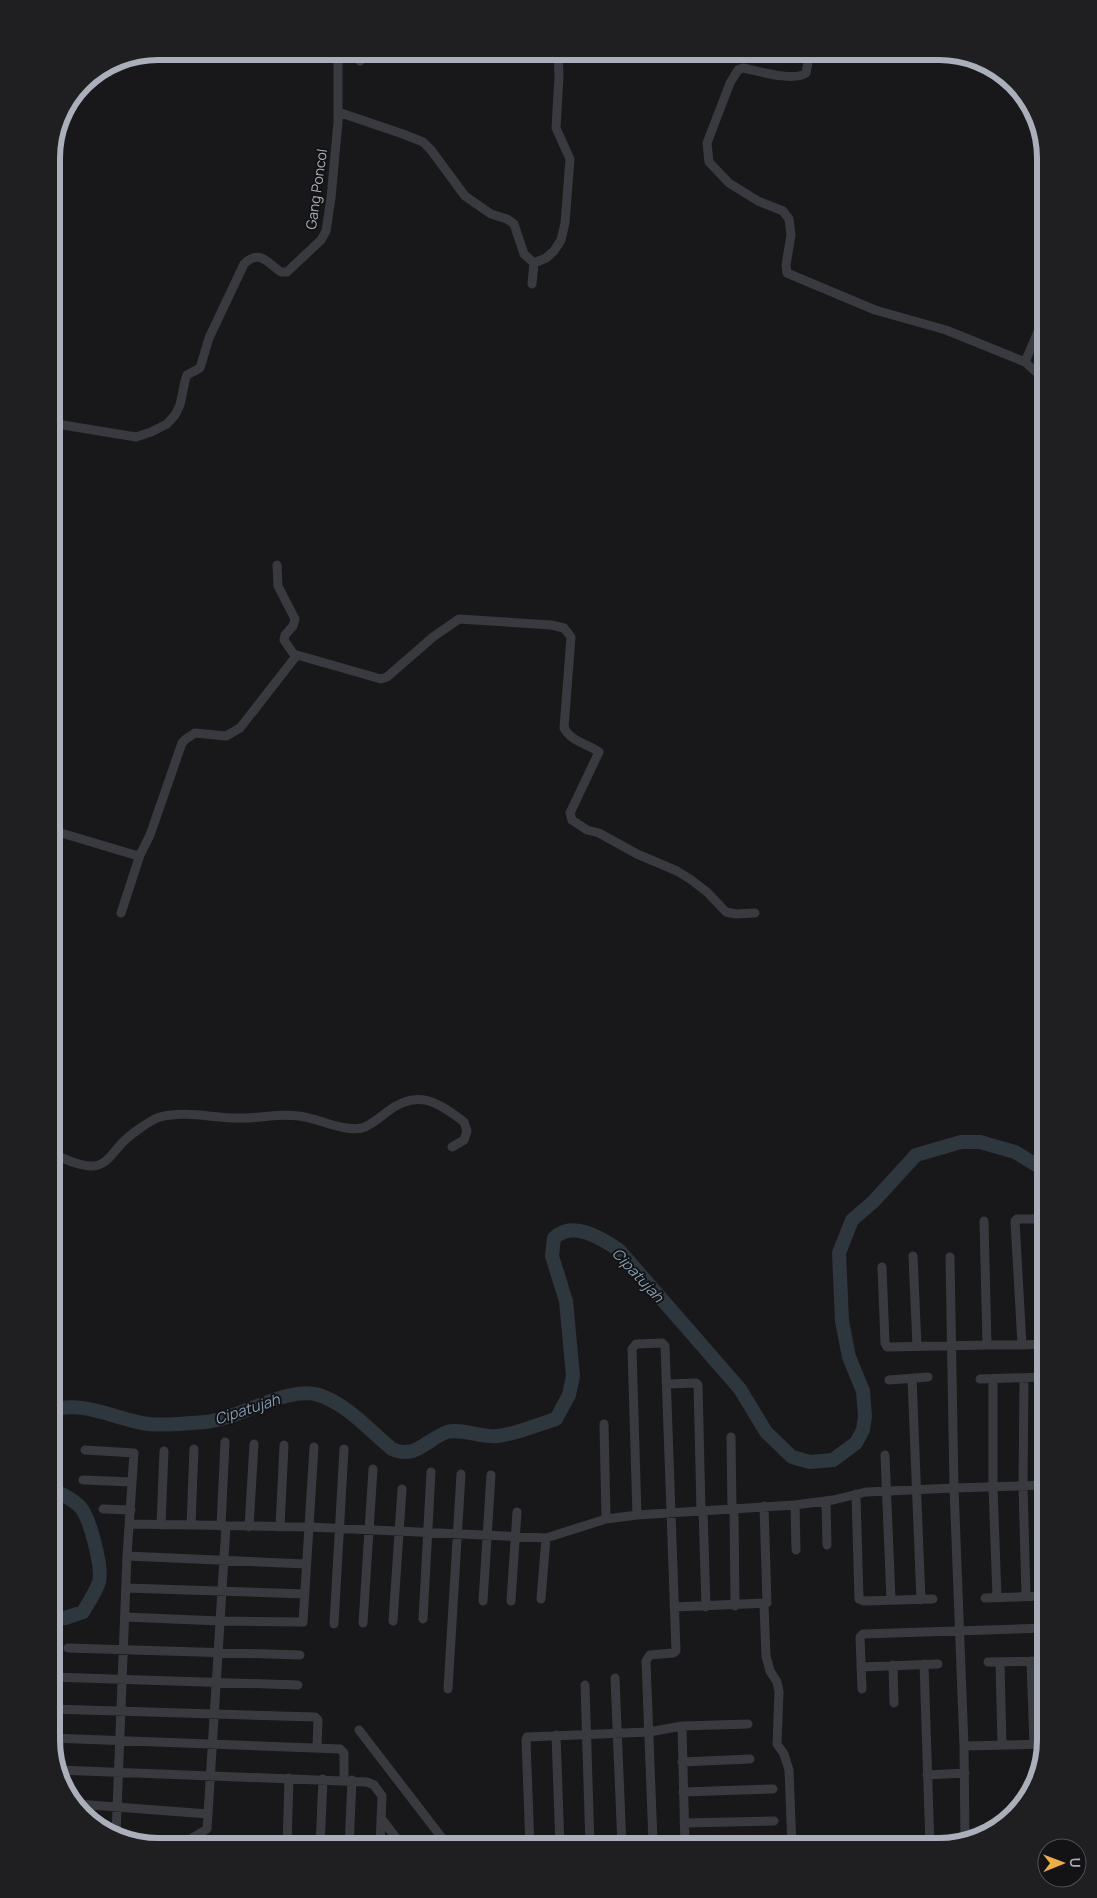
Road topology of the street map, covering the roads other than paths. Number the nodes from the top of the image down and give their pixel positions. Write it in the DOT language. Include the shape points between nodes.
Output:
graph roads {
  1 [pos="338,60"];
  2 [pos="558,60"];
  3 [pos="808,60"];
  4 [pos="338,112"];
  5 [pos="534,263"];
  6 [pos="532,284"];
  7 [pos="1037,333"];
  8 [pos="1024,362"];
  9 [pos="1037,373"];
  10 [pos="60,424"];
  11 [pos="277,565"];
  12 [pos="295,656"];
  13 [pos="60,833"];
  14 [pos="140,855"];
  15 [pos="121,913"];
  16 [pos="754,913"];
  17 [pos="452,1147"];
  18 [pos="60,1157"];
  19 [pos="1037,1219"];
  20 [pos="984,1221"];
  21 [pos="913,1256"];
  22 [pos="950,1257"];
  23 [pos="882,1267"];
  24 [pos="1037,1344"];
  25 [pos="987,1345"];
  26 [pos="1022,1345"];
  27 [pos="917,1346"];
  28 [pos="951,1346"];
  29 [pos="928,1377"];
  30 [pos="1037,1377"];
  31 [pos="912,1378"];
  32 [pos="1024,1378"];
  33 [pos="980,1379"];
  34 [pos="993,1379"];
  35 [pos="889,1380"];
  36 [pos="667,1384"];
  37 [pos="604,1424"];
  38 [pos="731,1437"];
  39 [pos="225,1442"];
  40 [pos="254,1444"];
  41 [pos="284,1445"];
  42 [pos="314,1447"];
  43 [pos="194,1449"];
  44 [pos="344,1449"];
  45 [pos="85,1450"];
  46 [pos="164,1451"];
  47 [pos="885,1455"];
  48 [pos="373,1469"];
  49 [pos="431,1472"];
  50 [pos="461,1474"];
  51 [pos="491,1476"];
  52 [pos="82,1480"];
  53 [pos="132,1482"];
  54 [pos="1023,1486"];
  55 [pos="1037,1486"];
  56 [pos="993,1487"];
  57 [pos="954,1488"];
  58 [pos="402,1489"];
  59 [pos="918,1489"];
  60 [pos="886,1490"];
  61 [pos="856,1494"];
  62 [pos="826,1501"];
  63 [pos="795,1505"];
  64 [pos="764,1506"];
  65 [pos="733,1508"];
  66 [pos="103,1509"];
  67 [pos="131,1510"];
  68 [pos="702,1510"];
  69 [pos="517,1512"];
  70 [pos="671,1513"];
  71 [pos="638,1515"];
  72 [pos="606,1520"];
  73 [pos="130,1524"];
  74 [pos="161,1525"];
  75 [pos="191,1525"];
  76 [pos="223,1526"];
  77 [pos="249,1527"];
  78 [pos="280,1527"];
  79 [pos="309,1527"];
  80 [pos="340,1529"];
  81 [pos="369,1530"];
  82 [pos="399,1532"];
  83 [pos="428,1533"];
  84 [pos="457,1534"];
  85 [pos="487,1536"];
  86 [pos="516,1537"];
  87 [pos="546,1538"];
  88 [pos="827,1545"];
  89 [pos="796,1550"];
  90 [pos="127,1556"];
  91 [pos="224,1560"];
  92 [pos="306,1564"];
  93 [pos="126,1588"];
  94 [pos="222,1591"];
  95 [pos="305,1594"];
  96 [pos="1026,1596"];
  97 [pos="1037,1596"];
  98 [pos="997,1597"];
  99 [pos="985,1598"];
  100 [pos="540,1599"];
  101 [pos="933,1599"];
  102 [pos="890,1600"];
  103 [pos="921,1600"];
  104 [pos="483,1601"];
  105 [pos="511,1601"];
  106 [pos="764,1605"];
  107 [pos="735,1606"];
  108 [pos="674,1607"];
  109 [pos="706,1607"];
  110 [pos="125,1617"];
  111 [pos="423,1619"];
  112 [pos="393,1621"];
  113 [pos="220,1622"];
  114 [pos="363,1623"];
  115 [pos="334,1624"];
  116 [pos="1037,1628"];
  117 [pos="958,1631"];
  118 [pos="68,1648"];
  119 [pos="124,1649"];
  120 [pos="218,1652"];
  121 [pos="300,1655"];
  122 [pos="1031,1661"];
  123 [pos="1037,1661"];
  124 [pos="988,1662"];
  125 [pos="1000,1662"];
  126 [pos="924,1664"];
  127 [pos="938,1664"];
  128 [pos="894,1665"];
  129 [pos="861,1666"];
  130 [pos="60,1677"];
  131 [pos="615,1678"];
  132 [pos="122,1679"];
  133 [pos="217,1682"];
  134 [pos="298,1685"];
  135 [pos="585,1685"];
  136 [pos="448,1689"];
  137 [pos="862,1689"];
  138 [pos="894,1703"];
  139 [pos="60,1709"];
  140 [pos="121,1710"];
  141 [pos="215,1713"];
  142 [pos="748,1724"];
  143 [pos="682,1726"];
  144 [pos="360,1730"];
  145 [pos="649,1732"];
  146 [pos="617,1733"];
  147 [pos="586,1734"];
  148 [pos="556,1735"];
  149 [pos="60,1739"];
  150 [pos="120,1742"];
  151 [pos="213,1744"];
  152 [pos="1034,1744"];
  153 [pos="1002,1745"];
  154 [pos="964,1746"];
  155 [pos="317,1747"];
  156 [pos="750,1759"];
  157 [pos="682,1762"];
  158 [pos="65,1770"];
  159 [pos="118,1771"];
  160 [pos="964,1773"];
  161 [pos="211,1775"];
  162 [pos="927,1775"];
  163 [pos="289,1778"];
  164 [pos="323,1779"];
  165 [pos="348,1780"];
  166 [pos="773,1789"];
  167 [pos="683,1792"];
  168 [pos="83,1804"];
  169 [pos="117,1806"];
  170 [pos="208,1814"];
  171 [pos="381,1818"];
  172 [pos="774,1821"];
  173 [pos="684,1823"];
  174 [pos="116,1829"];
  175 [pos="965,1834"];
  176 [pos="192,1838"];
  177 [pos="287,1838"];
  178 [pos="320,1838"];
  179 [pos="349,1838"];
  180 [pos="380,1838"];
  181 [pos="396,1838"];
  182 [pos="441,1838"];
  183 [pos="530,1838"];
  184 [pos="560,1838"];
  185 [pos="590,1838"];
  186 [pos="622,1838"];
  187 [pos="653,1838"];
  188 [pos="685,1838"];
  189 [pos="792,1838"];
  190 [pos="930,1838"];
  1 -- 4 [label="street, Gang Poncol"];
  2 -- 5 [label="street" via="556,128 570,159 565,223 554,251"];
  3 -- 8 [label="street" via="806,73 802,76 738,70 707,143 709,162 729,182 758,201 783,211 788,219 791,235 786,265 788,274 876,310 946,330"];
  4 -- 5 [label="street" via="415,138 428,146 464,196 491,214 514,224 524,254"];
  4 -- 10 [label="street, Gang Poncol" via="325,235 288,272 281,272 267,259 247,261 209,338 200,368 187,376 180,405 167,424 136,437"];
  5 -- 6 [label="street"];
  7 -- 8 [label="street"];
  8 -- 9 [label="street"];
  11 -- 12 [label="street" via="278,586 295,620 284,640"];
  12 -- 14 [label="street" via="240,728 226,736 195,733 182,743"];
  12 -- 16 [label="street" via="380,679 459,619 564,628 571,637 564,728 574,740 599,752 570,813 572,820 677,871 707,892 726,912"];
  13 -- 14 [label="street"];
  14 -- 15 [label="street"];
  17 -- 18 [label="street" via="464,1140 467,1132 464,1122 443,1106 412,1099 395,1105 363,1128 349,1129 302,1116 281,1114 242,1118 191,1114 159,1117 123,1142 99,1166"];
  19 -- 26 [label="street" via="1015,1221"];
  20 -- 25 [label="street"];
  21 -- 27 [label="street"];
  22 -- 28 [label="street"];
  23 -- 27 [label="street" via="886,1345"];
  24 -- 26 [label="street"];
  25 -- 26 [label="street"];
  25 -- 28 [label="street"];
  27 -- 28 [label="street"];
  28 -- 57 [label="street"];
  29 -- 31 [label="street"];
  30 -- 32 [label="street"];
  31 -- 35 [label="street"];
  31 -- 59 [label="street"];
  32 -- 34 [label="street"];
  32 -- 54 [label="street"];
  33 -- 34 [label="street"];
  34 -- 56 [label="street"];
  36 -- 68 [label="street" via="698,1385"];
  36 -- 70 [label="street"];
  36 -- 71 [label="street" via="665,1345 633,1346"];
  37 -- 72 [label="street"];
  38 -- 65 [label="street"];
  39 -- 76 [label="street"];
  40 -- 77 [label="street"];
  41 -- 78 [label="street"];
  42 -- 79 [label="street"];
  43 -- 75 [label="street"];
  44 -- 80 [label="street"];
  45 -- 53 [label="street" via="134,1452"];
  46 -- 74 [label="street"];
  47 -- 60 [label="street"];
  48 -- 81 [label="street"];
  49 -- 83 [label="street"];
  50 -- 84 [label="street"];
  51 -- 85 [label="street"];
  52 -- 53 [label="street"];
  53 -- 67 [label="street"];
  54 -- 55 [label="street"];
  54 -- 56 [label="street"];
  54 -- 96 [label="street"];
  56 -- 57 [label="street"];
  56 -- 98 [label="street"];
  57 -- 59 [label="street"];
  57 -- 117 [label="street"];
  58 -- 82 [label="street"];
  59 -- 60 [label="street"];
  59 -- 103 [label="street"];
  60 -- 61 [label="street"];
  60 -- 102 [label="street"];
  61 -- 62 [label="street"];
  61 -- 102 [label="street" via="858,1598 864,1601"];
  62 -- 63 [label="street"];
  62 -- 88 [label="street"];
  63 -- 64 [label="street"];
  63 -- 89 [label="street"];
  64 -- 65 [label="street"];
  64 -- 106 [label="street" via="767,1602"];
  65 -- 68 [label="street"];
  65 -- 107 [label="street"];
  66 -- 67 [label="street"];
  67 -- 73 [label="street"];
  68 -- 70 [label="street"];
  68 -- 109 [label="street"];
  69 -- 86 [label="street"];
  70 -- 71 [label="street"];
  70 -- 108 [label="street"];
  71 -- 72 [label="street"];
  72 -- 87 [label="street"];
  73 -- 74 [label="street"];
  73 -- 90 [label="street"];
  74 -- 75 [label="street"];
  75 -- 76 [label="street"];
  76 -- 77 [label="street"];
  76 -- 91 [label="street"];
  77 -- 78 [label="street"];
  78 -- 79 [label="street"];
  79 -- 80 [label="street"];
  79 -- 92 [label="street"];
  80 -- 81 [label="street"];
  80 -- 115 [label="street"];
  81 -- 82 [label="street"];
  81 -- 114 [label="street"];
  82 -- 83 [label="street"];
  82 -- 112 [label="street"];
  83 -- 84 [label="street"];
  83 -- 111 [label="street"];
  84 -- 85 [label="street"];
  84 -- 136 [label="street"];
  85 -- 86 [label="street"];
  85 -- 104 [label="street"];
  86 -- 87 [label="street"];
  86 -- 105 [label="street"];
  87 -- 100 [label="street"];
  90 -- 91 [label="street"];
  90 -- 93 [label="street"];
  91 -- 92 [label="street"];
  91 -- 94 [label="street"];
  92 -- 95 [label="street"];
  93 -- 94 [label="street"];
  93 -- 110 [label="street"];
  94 -- 95 [label="street"];
  94 -- 113 [label="street"];
  95 -- 113 [label="street" via="302,1623"];
  96 -- 97 [label="street"];
  96 -- 98 [label="street"];
  98 -- 99 [label="street"];
  101 -- 103 [label="street"];
  102 -- 103 [label="street"];
  106 -- 107 [label="street"];
  106 -- 189 [label="street" via="766,1656 779,1692 776,1733 789,1770"];
  107 -- 109 [label="street"];
  108 -- 109 [label="street"];
  108 -- 145 [label="street" via="675,1652 650,1655 646,1659"];
  110 -- 113 [label="street"];
  110 -- 119 [label="street"];
  113 -- 120 [label="street"];
  116 -- 117 [label="street"];
  117 -- 129 [label="street" via="863,1634 860,1637"];
  117 -- 154 [label="street"];
  118 -- 119 [label="street"];
  119 -- 120 [label="street"];
  119 -- 132 [label="street"];
  120 -- 121 [label="street"];
  120 -- 133 [label="street"];
  122 -- 123 [label="street"];
  122 -- 125 [label="street"];
  122 -- 152 [label="street"];
  124 -- 125 [label="street"];
  125 -- 153 [label="street"];
  126 -- 127 [label="street"];
  126 -- 128 [label="street"];
  126 -- 162 [label="street"];
  128 -- 129 [label="street"];
  128 -- 138 [label="street"];
  129 -- 137 [label="street"];
  130 -- 132 [label="street"];
  131 -- 146 [label="street"];
  132 -- 133 [label="street"];
  132 -- 140 [label="street"];
  133 -- 134 [label="street"];
  133 -- 141 [label="street"];
  135 -- 147 [label="street"];
  139 -- 140 [label="street"];
  140 -- 141 [label="street"];
  140 -- 150 [label="street"];
  141 -- 151 [label="street"];
  141 -- 155 [label="street" via="315,1717 318,1720"];
  142 -- 143 [label="street"];
  143 -- 145 [label="street"];
  143 -- 157 [label="street"];
  144 -- 182 [label="street"];
  145 -- 146 [label="street"];
  145 -- 187 [label="street"];
  146 -- 147 [label="street"];
  146 -- 186 [label="street"];
  147 -- 148 [label="street"];
  147 -- 185 [label="street"];
  148 -- 183 [label="street" via="526,1739"];
  148 -- 184 [label="street"];
  149 -- 150 [label="street"];
  150 -- 151 [label="street"];
  150 -- 159 [label="street"];
  151 -- 155 [label="street"];
  151 -- 161 [label="street"];
  152 -- 153 [label="street"];
  153 -- 154 [label="street"];
  154 -- 160 [label="street"];
  155 -- 165 [label="street" via="342,1750"];
  156 -- 157 [label="street"];
  157 -- 167 [label="street"];
  158 -- 159 [label="street"];
  159 -- 161 [label="street"];
  159 -- 169 [label="street"];
  160 -- 162 [label="street"];
  160 -- 175 [label="street"];
  161 -- 163 [label="street"];
  161 -- 170 [label="street"];
  162 -- 190 [label="street"];
  163 -- 164 [label="street"];
  163 -- 177 [label="street"];
  164 -- 165 [label="street"];
  164 -- 178 [label="street"];
  165 -- 171 [label="street" via="370,1782 380,1792"];
  165 -- 179 [label="street"];
  166 -- 167 [label="street"];
  167 -- 173 [label="street"];
  168 -- 169 [label="street"];
  169 -- 170 [label="street"];
  169 -- 174 [label="street"];
  170 -- 176 [label="street" via="207,1829"];
  171 -- 180 [label="street"];
  171 -- 181 [label="street"];
  172 -- 173 [label="street"];
  173 -- 188 [label="street"];
}
